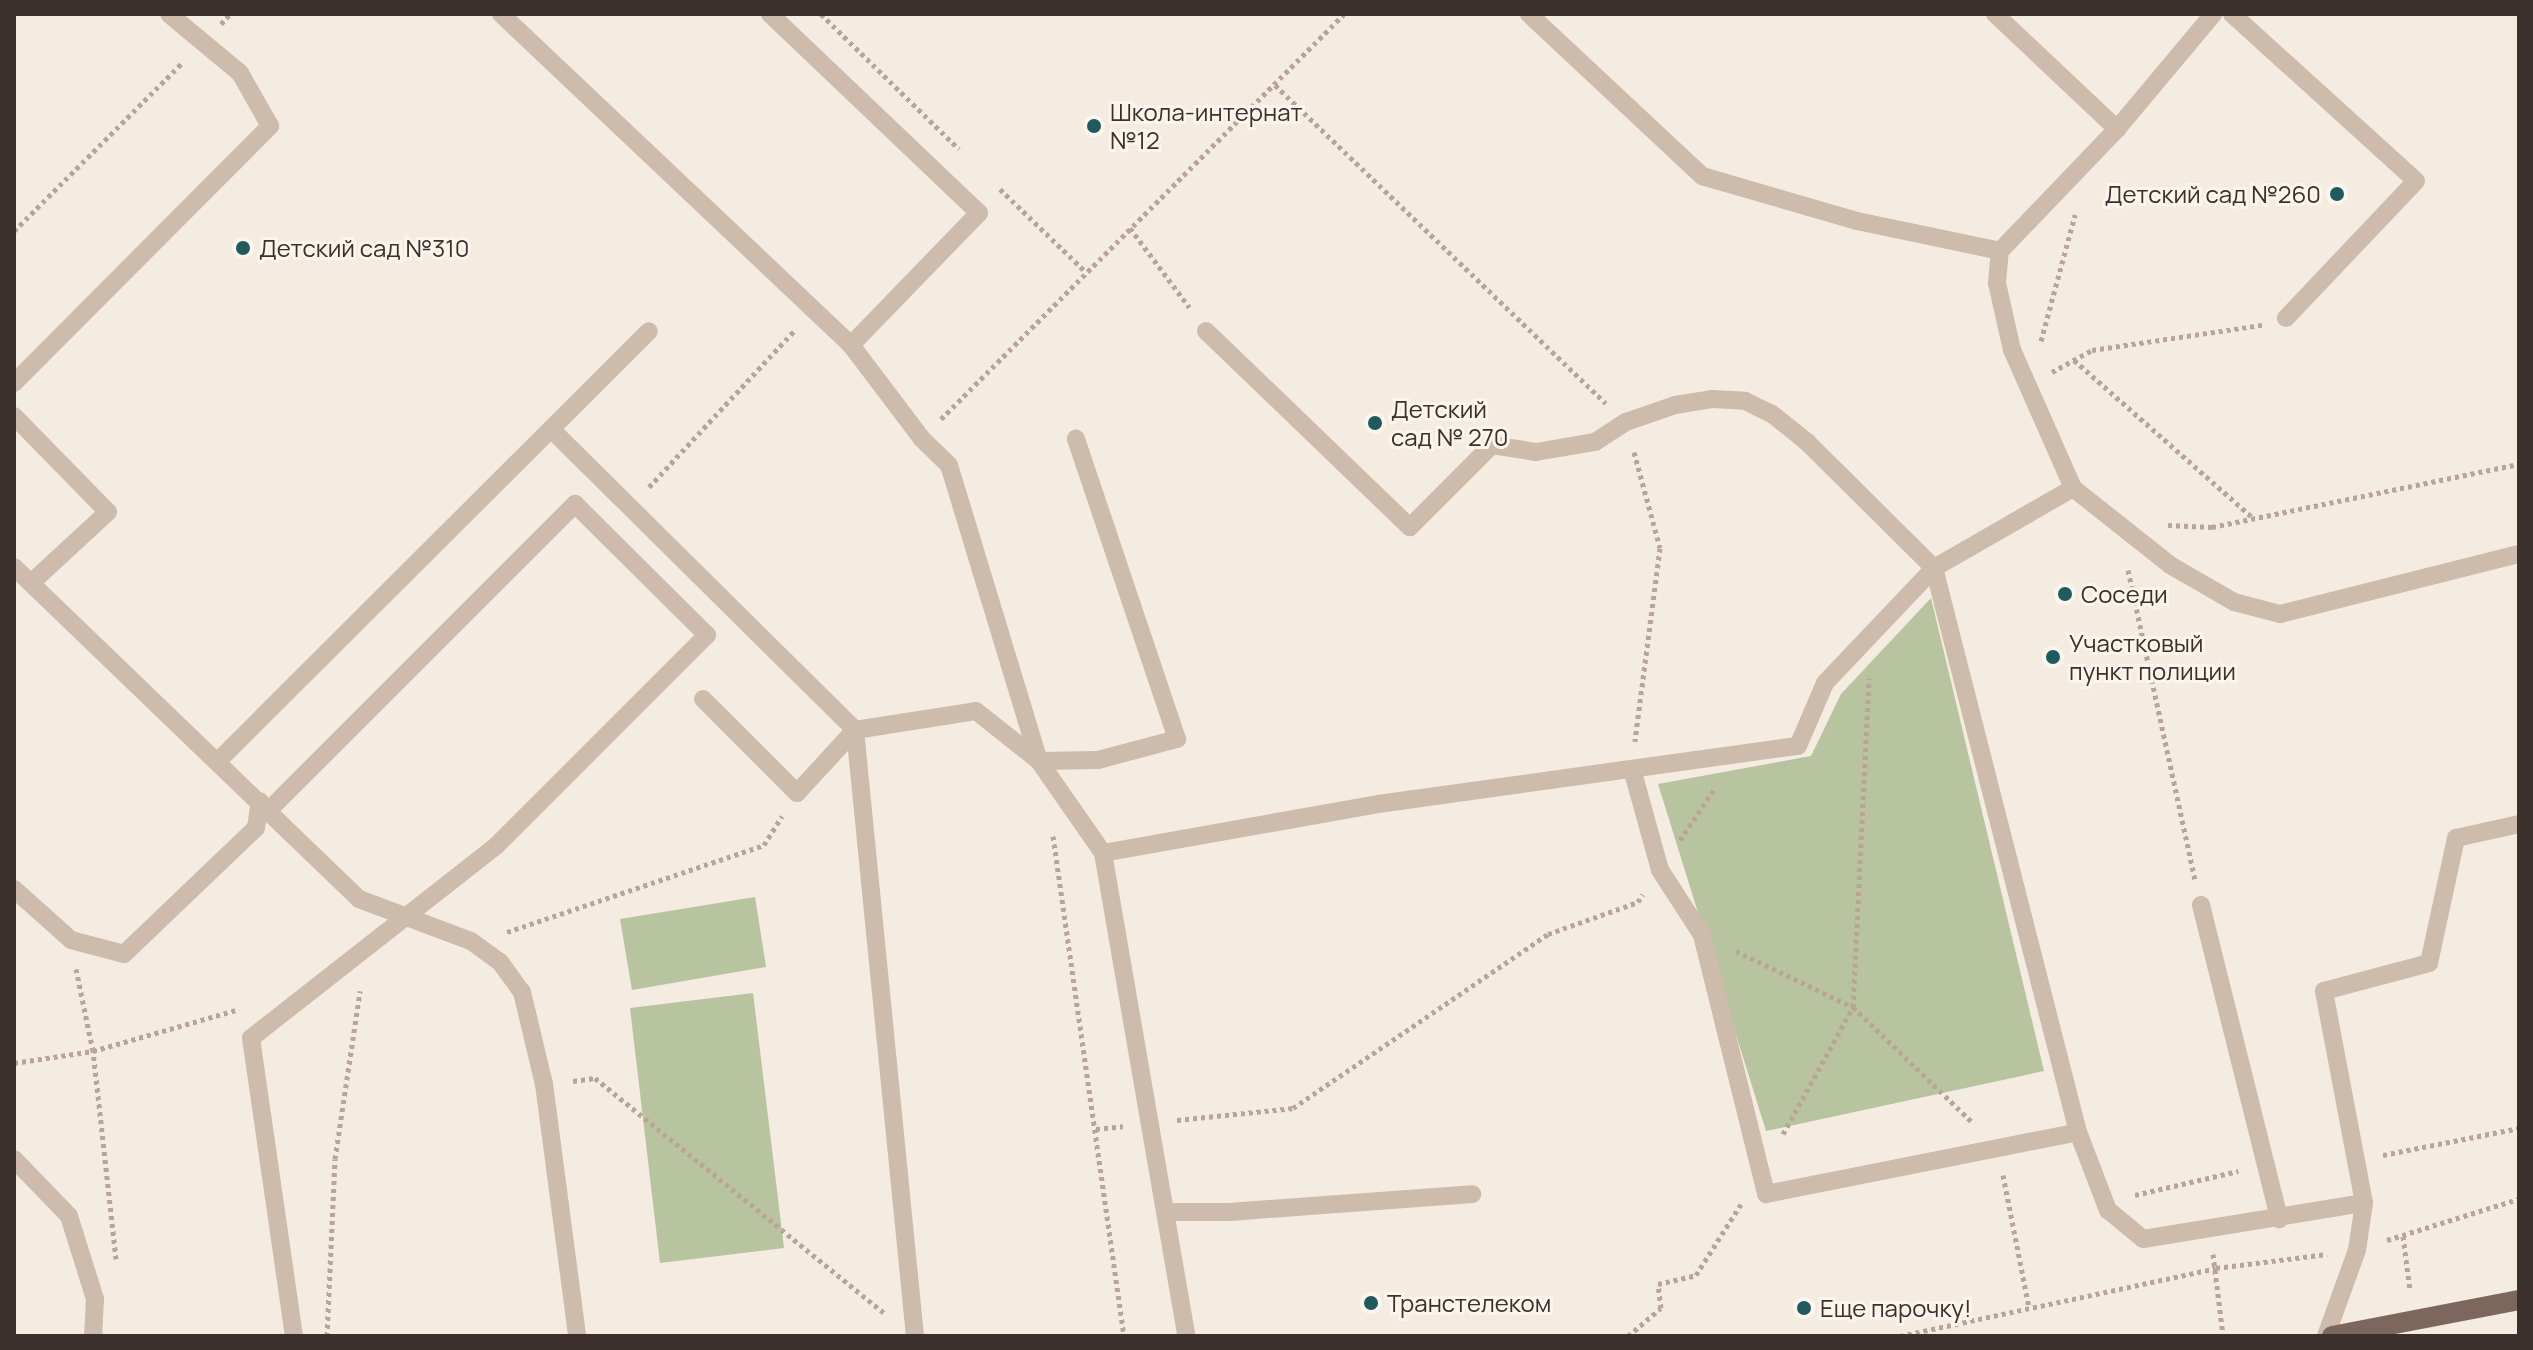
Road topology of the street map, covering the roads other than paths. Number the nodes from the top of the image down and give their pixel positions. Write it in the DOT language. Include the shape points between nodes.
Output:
graph roads {
  1 [pos="169,14"];
  2 [pos="501,14"];
  3 [pos="770,14"];
  4 [pos="1529,14"];
  5 [pos="1995,14"];
  6 [pos="2213,14"];
  7 [pos="2232,14"];
  8 [pos="2117,129"];
  9 [pos="2000,251"];
  10 [pos="2286,318"];
  11 [pos="649,331"];
  12 [pos="1206,331"];
  13 [pos="851,345"];
  14 [pos="14,383"];
  15 [pos="14,416"];
  16 [pos="552,430"];
  17 [pos="1076,439"];
  18 [pos="2073,488"];
  19 [pos="2519,554"];
  20 [pos="14,567"];
  21 [pos="1934,568"];
  22 [pos="31,583"];
  23 [pos="703,699"];
  24 [pos="855,730"];
  25 [pos="219,760"];
  26 [pos="1039,761"];
  27 [pos="1632,769"];
  28 [pos="264,805"];
  29 [pos="2519,824"];
  30 [pos="1103,853"];
  31 [pos="14,889"];
  32 [pos="2201,905"];
  33 [pos="409,919"];
  34 [pos="2078,1132"];
  35 [pos="14,1159"];
  36 [pos="1472,1194"];
  37 [pos="2364,1203"];
  38 [pos="1165,1212"];
  39 [pos="2279,1219"];
  40 [pos="2519,1300"];
  41 [pos="93,1336"];
  42 [pos="294,1336"];
  43 [pos="577,1336"];
  44 [pos="915,1336"];
  45 [pos="1186,1336"];
  46 [pos="2329,1336"];
  1 -- 14 [label="lane" via="240,73 270,126"];
  2 -- 13 [label="lane"];
  3 -- 13 [label="lane" via="979,213"];
  4 -- 9 [label="lane" via="1702,176 1832,215"];
  5 -- 8 [label="lane"];
  6 -- 8 [label="lane"];
  7 -- 10 [label="lane" via="2416,181"];
  8 -- 9 [label="lane"];
  9 -- 18 [label="lane" via="2003,314 2012,350"];
  11 -- 16 [label="lane"];
  12 -- 21 [label="lane" via="1410,527 1492,445 1536,452 1595,442 1626,422 1675,405 1745,401 1807,442"];
  13 -- 26 [label="lane" via="922,439 949,465"];
  15 -- 22 [label="lane" via="108,512"];
  16 -- 24 [label="lane"];
  16 -- 25 [label="lane"];
  17 -- 26 [label="lane" via="1177,739 1098,760"];
  18 -- 19 [label="lane" via="2170,565 2234,602 2280,614"];
  18 -- 21 [label="lane"];
  20 -- 22 [label="lane"];
  21 -- 27 [label="lane" via="1825,683 1798,746"];
  21 -- 34 [label="lane"];
  22 -- 25 [label="lane"];
  23 -- 24 [label="lane" via="797,793"];
  24 -- 26 [label="lane" via="976,711"];
  24 -- 44 [label="lane"];
  25 -- 28 [label="lane"];
  26 -- 30 [label="lane"];
  27 -- 30 [label="lane" via="1378,804"];
  27 -- 34 [label="lane" via="1660,870 1702,935 1766,1194"];
  28 -- 31 [label="lane" via="256,828 124,954 71,940"];
  28 -- 33 [label="lane" via="359,899"];
  28 -- 33 [label="lane" via="575,504 707,635 496,846"];
  29 -- 37 [label="lane" via="2456,838 2429,963 2324,991"];
  30 -- 38 [label="lane"];
  32 -- 39 [label="lane"];
  33 -- 42 [label="lane" via="251,1038"];
  33 -- 43 [label="lane" via="471,941 500,962 522,992 544,1084"];
  34 -- 39 [label="lane" via="2103,1203 2143,1239"];
  35 -- 41 [label="lane" via="69,1216 95,1299"];
  36 -- 38 [label="lane"];
  37 -- 39 [label="lane"];
  37 -- 46 [label="lane" via="2357,1250"];
  38 -- 45 [label="lane"];
  40 -- 46 [label="main road"];
}
